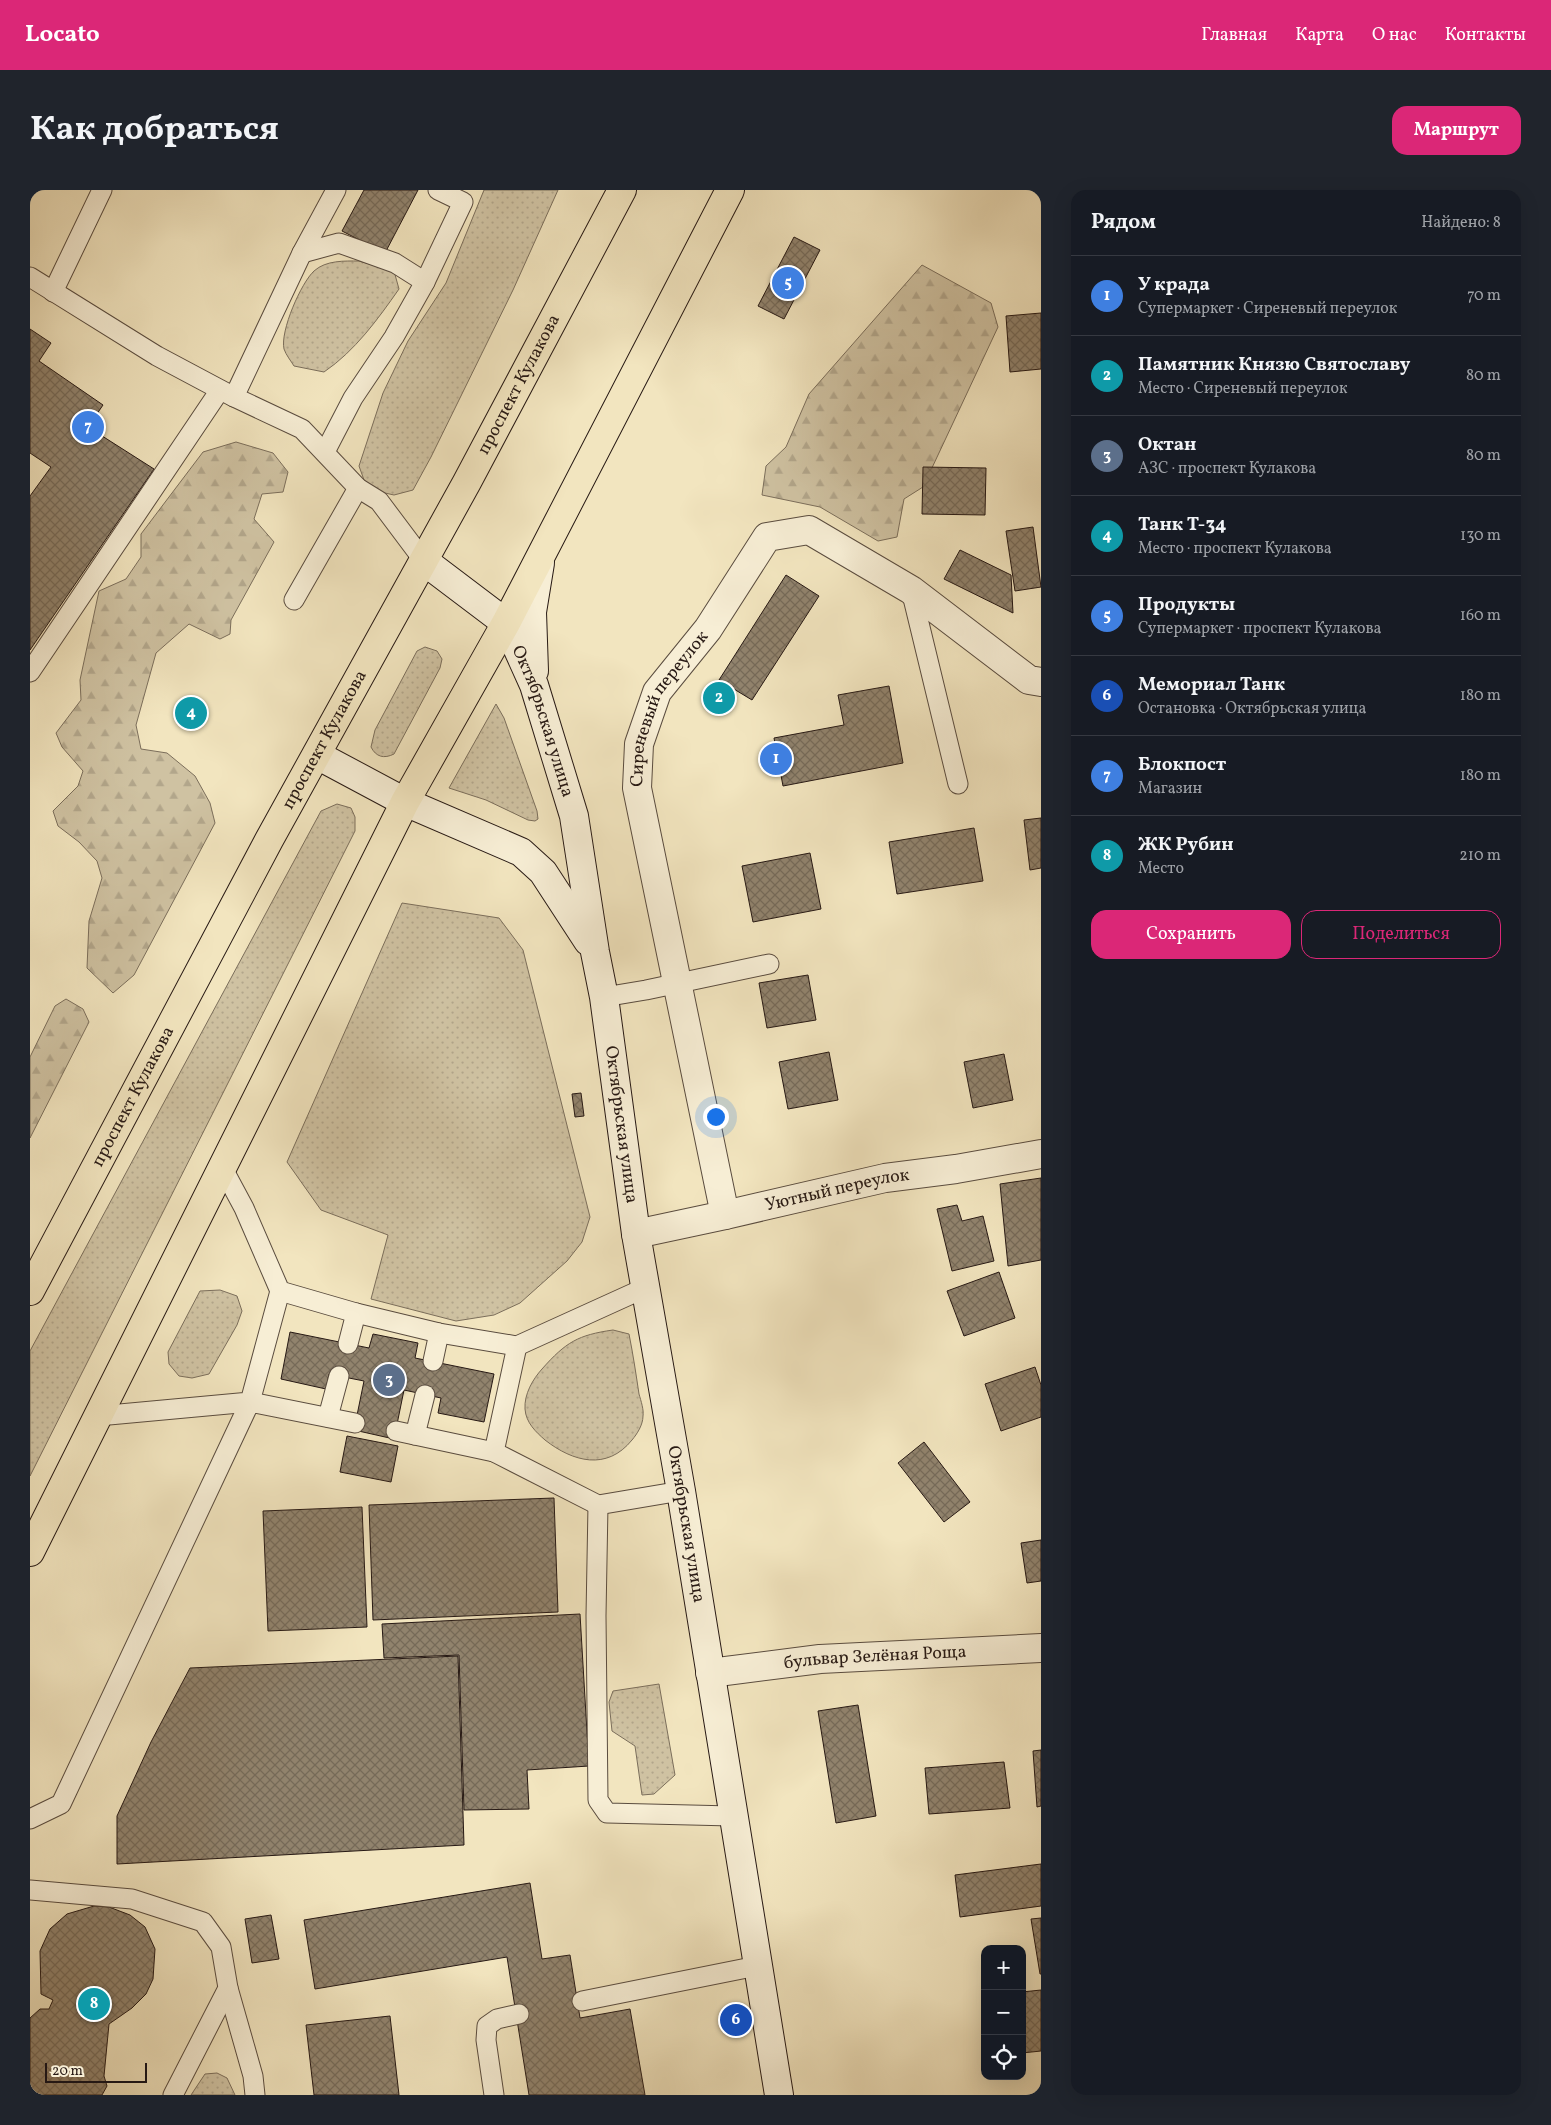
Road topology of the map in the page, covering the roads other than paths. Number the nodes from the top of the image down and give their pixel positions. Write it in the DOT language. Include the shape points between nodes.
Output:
graph roads {
  1 [pos="102,190"];
  2 [pos="336,190"];
  3 [pos="438,190"];
  4 [pos="622,190"];
  5 [pos="730,190"];
  6 [pos="302,252"];
  7 [pos="30,277"];
  8 [pos="425,282"];
  9 [pos="53,292"];
  10 [pos="227,393"];
  11 [pos="324,452"];
  12 [pos="358,488"];
  13 [pos="540,558"];
  14 [pos="424,561"];
  15 [pos="911,590"];
  16 [pos="294,600"];
  17 [pos="506,623"];
  18 [pos="30,672"];
  19 [pos="1041,682"];
  20 [pos="534,685"];
  21 [pos="317,755"];
  22 [pos="958,784"];
  23 [pos="405,802"];
  24 [pos="595,952"];
  25 [pos="769,964"];
  26 [pos="677,984"];
  27 [pos="604,997"];
  28 [pos="1041,1154"];
  29 [pos="222,1166"];
  30 [pos="725,1216"];
  31 [pos="636,1234"];
  32 [pos="646,1287"];
  33 [pos="280,1291"];
  34 [pos="30,1292"];
  35 [pos="356,1313"];
  36 [pos="439,1333"];
  37 [pos="348,1344"];
  38 [pos="517,1346"];
  39 [pos="433,1361"];
  40 [pos="339,1376"];
  41 [pos="425,1395"];
  42 [pos="250,1402"];
  43 [pos="98,1416"];
  44 [pos="328,1417"];
  45 [pos="355,1423"];
  46 [pos="396,1431"];
  47 [pos="415,1435"];
  48 [pos="494,1452"];
  49 [pos="681,1491"];
  50 [pos="598,1505"];
  51 [pos="30,1552"];
  52 [pos="1041,1648"];
  53 [pos="710,1673"];
  54 [pos="732,1816"];
  55 [pos="30,1819"];
  56 [pos="30,1890"];
  57 [pos="757,1966"];
  58 [pos="228,1988"];
  59 [pos="582,2001"];
  60 [pos="519,2014"];
  61 [pos="173,2095"];
  62 [pos="255,2095"];
  63 [pos="494,2095"];
  64 [pos="779,2095"];
  1 -- 9 [label="lane"];
  2 -- 6 [label="lane"];
  3 -- 8 [label="lane" via="462,202"];
  4 -- 14 [label="main road, проспект Кулакова"];
  5 -- 13 [label="main road"];
  6 -- 8 [label="lane" via="340,243 395,263"];
  6 -- 10 [label="lane"];
  7 -- 9 [label="lane"];
  8 -- 11 [label="lane" via="394,337 353,398"];
  9 -- 10 [label="lane" via="157,356"];
  10 -- 11 [label="lane" via="302,429"];
  10 -- 18 [label="lane"];
  11 -- 12 [label="lane"];
  12 -- 14 [label="lane" via="379,501"];
  12 -- 16 [label="lane"];
  13 -- 17 [label="main road"];
  13 -- 20 [label="main road" via="532,612"];
  14 -- 17 [label="main road, Октябрьская улица"];
  14 -- 21 [label="main road, проспект Кулакова"];
  15 -- 19 [label="main road, Сиреневый переулок" via="1029,680"];
  15 -- 22 [label="lane"];
  15 -- 26 [label="main road, Сиреневый переулок" via="809,530 767,537 708,629 657,692 639,744 637,788"];
  17 -- 20 [label="main road, Октябрьская улица"];
  17 -- 23 [label="main road"];
  20 -- 24 [label="main road, Октябрьская улица" via="574,816"];
  21 -- 23 [label="main road, Октябрьская улица"];
  21 -- 34 [label="main road, проспект Кулакова"];
  23 -- 24 [label="main road, Октябрьская улица" via="521,852 543,872"];
  23 -- 29 [label="main road"];
  24 -- 27 [label="main road, Октябрьская улица"];
  25 -- 26 [label="lane"];
  26 -- 27 [label="lane"];
  26 -- 30 [label="main road, Сиреневый переулок"];
  27 -- 31 [label="main road, Октябрьская улица"];
  28 -- 30 [label="main road, Уютный переулок" via="885,1178"];
  29 -- 33 [label="lane"];
  29 -- 43 [label="main road"];
  30 -- 31 [label="main road, Уютный переулок"];
  31 -- 32 [label="main road, Октябрьская улица"];
  32 -- 38 [label="lane"];
  32 -- 49 [label="main road, Октябрьская улица"];
  33 -- 35 [label="lane"];
  33 -- 42 [label="lane"];
  35 -- 36 [label="lane"];
  35 -- 37 [label="lane"];
  36 -- 38 [label="lane"];
  36 -- 39 [label="lane"];
  38 -- 48 [label="lane"];
  40 -- 44 [label="lane"];
  41 -- 47 [label="lane"];
  42 -- 43 [label="lane"];
  42 -- 44 [label="lane"];
  42 -- 55 [label="lane" via="61,1804"];
  43 -- 51 [label="main road"];
  44 -- 45 [label="lane"];
  46 -- 47 [label="lane"];
  47 -- 48 [label="lane"];
  48 -- 50 [label="lane"];
  49 -- 50 [label="lane"];
  49 -- 53 [label="main road, Октябрьская улица"];
  50 -- 54 [label="lane" via="598,1800 607,1813"];
  52 -- 53 [label="main road, бульвар Зелёная Роща" via="820,1658"];
  53 -- 54 [label="main road, Октябрьская улица"];
  54 -- 57 [label="main road, Октябрьская улица"];
  56 -- 58 [label="lane" via="132,1899 203,1922 221,1947"];
  57 -- 59 [label="lane"];
  57 -- 64 [label="main road, Октябрьская улица"];
  58 -- 61 [label="lane"];
  58 -- 62 [label="lane" via="253,2076"];
  60 -- 63 [label="lane" via="497,2019 487,2026"];
}
